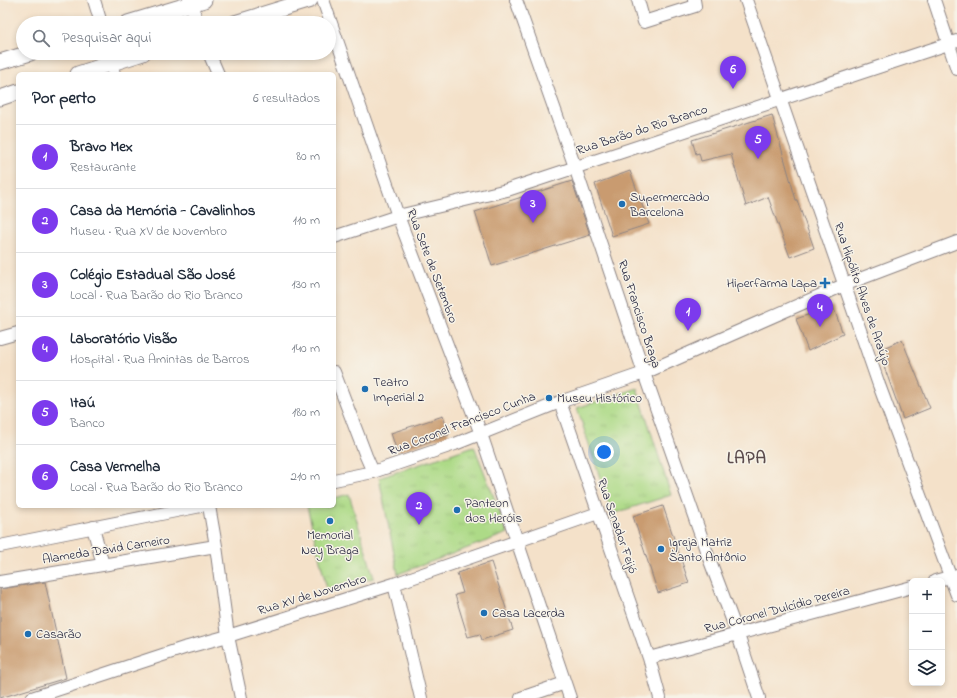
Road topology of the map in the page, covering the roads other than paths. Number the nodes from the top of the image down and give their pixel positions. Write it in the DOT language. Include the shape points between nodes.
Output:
graph roads {
  1 [pos="94,0"];
  2 [pos="310,0"];
  3 [pos="323,0"];
  4 [pos="516,0"];
  5 [pos="638,0"];
  6 [pos="694,0"];
  7 [pos="746,0"];
  8 [pos="934,0"];
  9 [pos="195,1"];
  10 [pos="99,16"];
  11 [pos="149,16"];
  12 [pos="197,16"];
  13 [pos="258,16"];
  14 [pos="329,16"];
  15 [pos="336,37"];
  16 [pos="953,42"];
  17 [pos="16,57"];
  18 [pos="123,60"];
  19 [pos="212,60"];
  20 [pos="0,62"];
  21 [pos="111,64"];
  22 [pos="957,69"];
  23 [pos="85,72"];
  24 [pos="217,72"];
  25 [pos="16,93"];
  26 [pos="0,98"];
  27 [pos="780,99"];
  28 [pos="575,167"];
  29 [pos="398,216"];
  30 [pos="336,236"];
  31 [pos="957,242"];
  32 [pos="844,285"];
  33 [pos="16,334"];
  34 [pos="0,338"];
  35 [pos="644,373"];
  36 [pos="336,377"];
  37 [pos="560,402"];
  38 [pos="481,434"];
  39 [pos="374,472"];
  40 [pos="336,480"];
  41 [pos="191,508"];
  42 [pos="209,508"];
  43 [pos="598,513"];
  44 [pos="93,527"];
  45 [pos="518,541"];
  46 [pos="0,546"];
  47 [pos="216,546"];
  48 [pos="103,565"];
  49 [pos="954,575"];
  50 [pos="0,582"];
  51 [pos="394,584"];
  52 [pos="909,589"];
  53 [pos="957,595"];
  54 [pos="738,635"];
  55 [pos="228,636"];
  56 [pos="649,658"];
  57 [pos="565,683"];
  58 [pos="32,698"];
  59 [pos="241,698"];
  60 [pos="421,698"];
  61 [pos="521,698"];
  62 [pos="570,698"];
  63 [pos="660,698"];
  64 [pos="759,698"];
  1 -- 10 [label="street"];
  2 -- 13 [label="main road"];
  3 -- 14 [label="street, Rua Sete de Setembro"];
  4 -- 28 [label="street, Rua Francisco Braga"];
  5 -- 6 [label="street" via="644,22 695,6"];
  7 -- 27 [label="street, Rua Hipólito Alves de Araújo"];
  8 -- 16 [label="street"];
  9 -- 11 [label="main road"];
  9 -- 12 [label="street"];
  15 -- 29 [label="street, Rua Sete de Setembro"];
  16 -- 22 [label="street"];
  16 -- 27 [label="street, Rua Barão do Rio Branco"];
  17 -- 20 [label="main road"];
  18 -- 21 [label="main road"];
  19 -- 24 [label="street"];
  21 -- 23 [label="main road"];
  25 -- 26 [label="main road"];
  27 -- 28 [label="street, Rua Barão do Rio Branco"];
  27 -- 32 [label="street, Rua Hipólito Alves de Araújo"];
  28 -- 29 [label="street, Rua Barão do Rio Branco" via="507,190"];
  28 -- 35 [label="street, Rua Francisco Braga"];
  29 -- 30 [label="street, Rua Barão do Rio Branco"];
  29 -- 38 [label="street, Rua Sete de Setembro"];
  31 -- 32 [label="street, Rua Coronel Francisco Cunha"];
  32 -- 35 [label="street, Rua Coronel Francisco Cunha"];
  32 -- 49 [label="street, Rua Hipólito Alves de Araújo" via="879,385"];
  33 -- 34 [label="street"];
  35 -- 37 [label="street, Rua Coronel Francisco Cunha"];
  35 -- 54 [label="street, Rua Francisco Braga"];
  36 -- 39 [label="street"];
  37 -- 38 [label="street, Rua Coronel Francisco Cunha"];
  37 -- 43 [label="street, Rua Senador Feijó"];
  38 -- 39 [label="street, Rua Coronel Francisco Cunha"];
  38 -- 45 [label="street, Rua Sete de Setembro"];
  39 -- 40 [label="street, Rua Coronel Francisco Cunha"];
  41 -- 44 [label="street"];
  42 -- 47 [label="street"];
  43 -- 45 [label="street, Rua XV de Novembro"];
  43 -- 56 [label="street, Rua Senador Feijó"];
  44 -- 46 [label="street"];
  44 -- 48 [label="street"];
  45 -- 51 [label="street, Rua XV de Novembro"];
  45 -- 57 [label="street, Rua Sete de Setembro"];
  47 -- 48 [label="street, Alameda David Carneiro"];
  47 -- 55 [label="street"];
  48 -- 50 [label="street, Alameda David Carneiro"];
  49 -- 53 [label="street, Rua Hipólito Alves de Araújo"];
  51 -- 55 [label="street, Rua XV de Novembro"];
  51 -- 60 [label="street"];
  52 -- 54 [label="street, Rua Coronel Dulcídio Pereira"];
  54 -- 56 [label="street, Rua Coronel Dulcídio Pereira"];
  54 -- 64 [label="street, Rua Francisco Braga"];
  55 -- 58 [label="street, Rua XV de Novembro"];
  55 -- 59 [label="street"];
  56 -- 63 [label="street, Rua Senador Feijó"];
  57 -- 61 [label="street"];
  57 -- 62 [label="street, Rua Sete de Setembro"];
}
